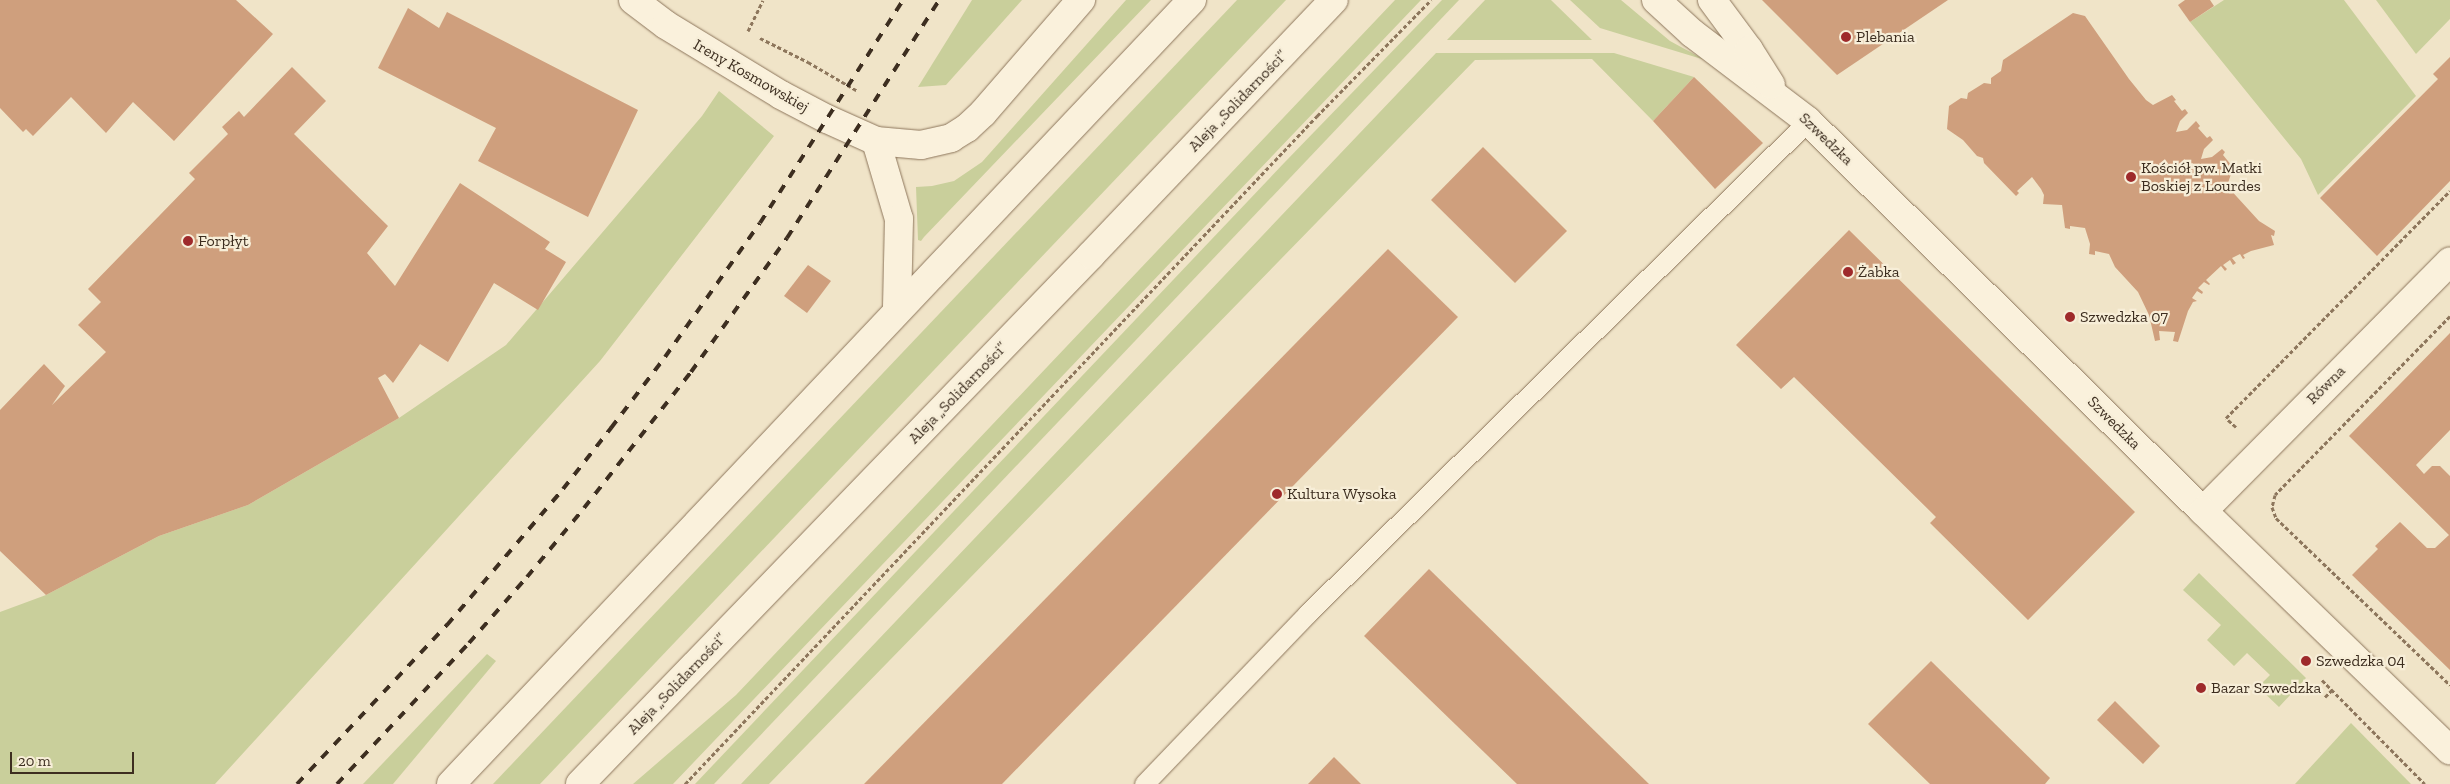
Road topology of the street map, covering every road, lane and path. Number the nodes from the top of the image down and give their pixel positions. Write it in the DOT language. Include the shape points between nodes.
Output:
graph roads {
  1 [pos="633,0"];
  2 [pos="763,0"];
  3 [pos="1081,0"];
  4 [pos="1192,0"];
  5 [pos="1334,0"];
  6 [pos="1431,0"];
  7 [pos="1656,0"];
  8 [pos="1712,0"];
  9 [pos="748,31"];
  10 [pos="808,62"];
  11 [pos="862,94"];
  12 [pos="1778,96"];
  13 [pos="1808,121"];
  14 [pos="876,140"];
  15 [pos="2450,191"];
  16 [pos="2450,260"];
  17 [pos="898,310"];
  18 [pos="2450,316"];
  19 [pos="2261,450"];
  20 [pos="2290,479"];
  21 [pos="2203,511"];
  22 [pos="2450,685"];
  23 [pos="2332,690"];
  24 [pos="2325,697"];
  25 [pos="2450,750"];
  26 [pos="451,784"];
  27 [pos="580,784"];
  28 [pos="685,784"];
  29 [pos="1144,784"];
  1 -- 14 [label="street, Ireny Kosmowskiej" via="666,25 782,95"];
  2 -- 9 [label="path"];
  3 -- 14 [label="street, Ireny Kosmowskiej" via="983,114 959,133 936,144"];
  4 -- 17 [label="street"];
  5 -- 27 [label="street, Aleja „Solidarności”"];
  6 -- 28 [label="path" via="1317,116"];
  7 -- 12 [label="street, Szwedzka" via="1692,33"];
  8 -- 12 [label="street, Szwedzka"];
  10 -- 11 [label="path"];
  12 -- 13 [label="street, Szwedzka"];
  13 -- 21 [label="street, Szwedzka"];
  13 -- 29 [label="lane" via="1306,614"];
  14 -- 17 [label="street" via="900,219"];
  15 -- 19 [label="path" via="2226,418"];
  16 -- 19 [label="street, Równa"];
  17 -- 26 [label="street"];
  18 -- 20 [label="path"];
  19 -- 20 [label="path"];
  19 -- 21 [label="street, Równa"];
  20 -- 22 [label="path" via="2275,495 2272,507 2276,518"];
  21 -- 25 [label="street, Szwedzka"];
  23 -- 24 [label="path"];
}
